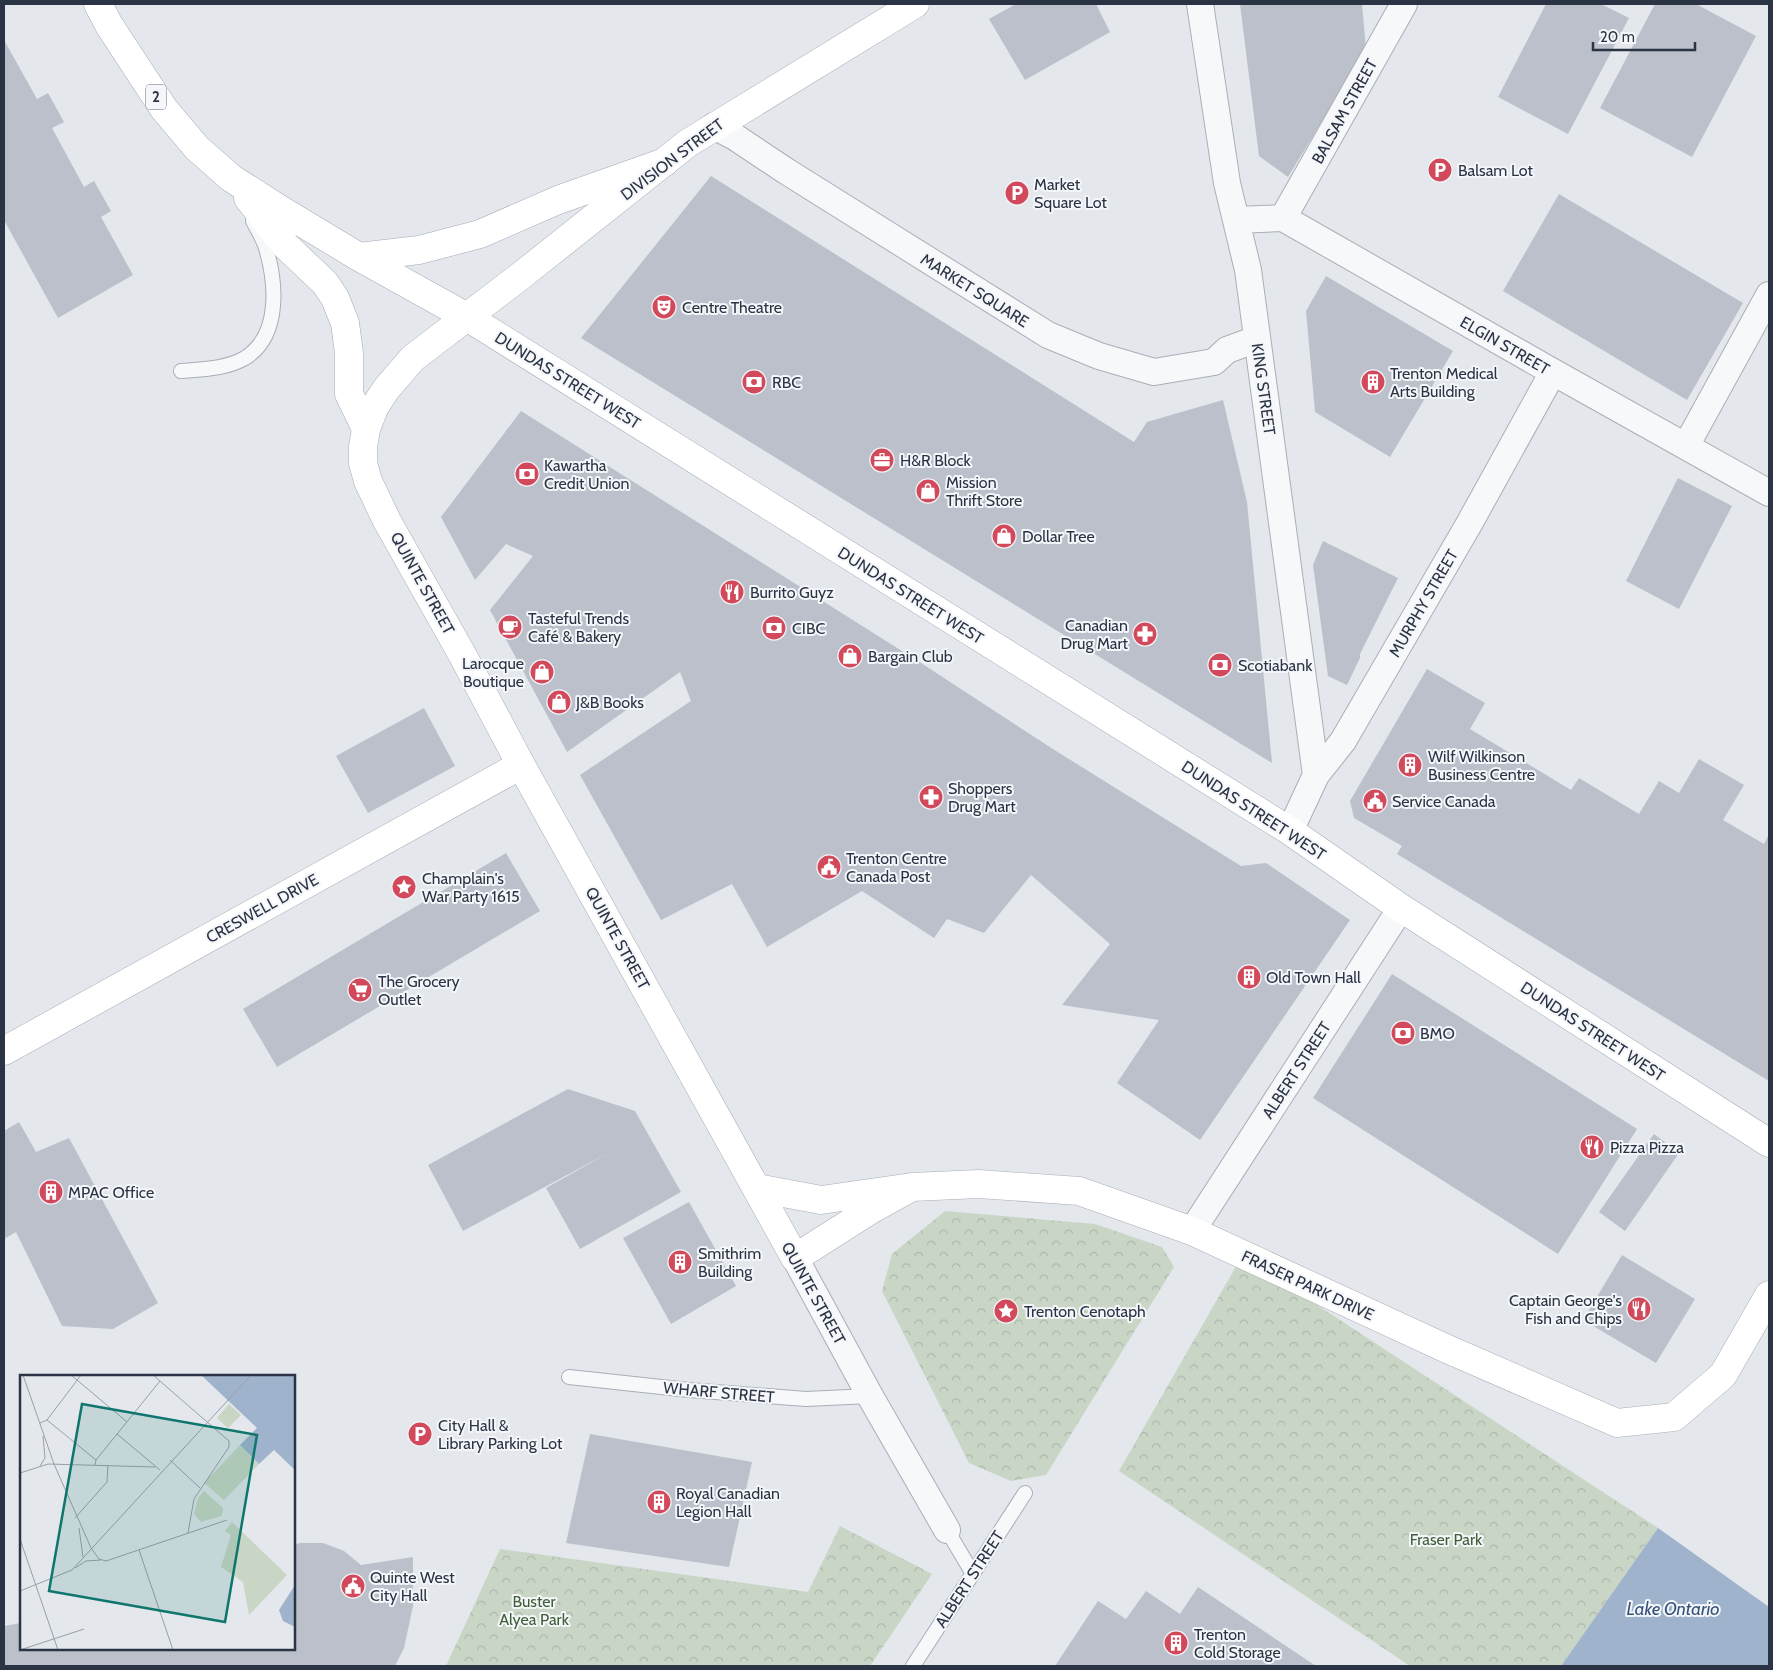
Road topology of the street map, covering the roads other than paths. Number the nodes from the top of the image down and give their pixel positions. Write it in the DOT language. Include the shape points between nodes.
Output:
graph roads {
  1 [pos="98,4"];
  2 [pos="915,4"];
  3 [pos="1200,4"];
  4 [pos="1404,4"];
  5 [pos="714,126"];
  6 [pos="665,162"];
  7 [pos="231,178"];
  8 [pos="1284,218"];
  9 [pos="1237,220"];
  10 [pos="359,257"];
  11 [pos="1769,295"];
  12 [pos="467,317"];
  13 [pos="1257,339"];
  14 [pos="181,371"];
  15 [pos="1554,372"];
  16 [pos="366,429"];
  17 [pos="1686,446"];
  18 [pos="1769,493"];
  19 [pos="521,765"];
  20 [pos="1316,775"];
  21 [pos="1290,831"];
  22 [pos="1401,908"];
  23 [pos="4,1051"];
  24 [pos="1769,1143"];
  25 [pos="912,1187"];
  26 [pos="757,1188"];
  27 [pos="1192,1231"];
  28 [pos="795,1258"];
  29 [pos="1769,1295"];
  30 [pos="568,1377"];
  31 [pos="870,1396"];
  32 [pos="1025,1492"];
  33 [pos="947,1530"];
  34 [pos="973,1574"];
  35 [pos="913,1666"];
  1 -- 7 [label="main road, DUNDAS STREET WEST / 2" via="164,109 197,148"];
  2 -- 5 [label="main road, DIVISION STREET"];
  3 -- 9 [label="street, KING STREET" via="1223,161"];
  4 -- 8 [label="street, BALSAM STREET"];
  5 -- 6 [label="main road, DIVISION STREET"];
  5 -- 13 [label="street, MARKET SQUARE" via="1048,336 1099,356 1154,372 1214,362 1227,350"];
  6 -- 10 [label="main road" via="558,200 480,234 419,250"];
  6 -- 12 [label="main road, DIVISION STREET"];
  7 -- 10 [label="main road, DUNDAS STREET WEST / 2"];
  7 -- 14 [label="lane" via="264,243 273,280 272,318 263,340 246,357 224,367"];
  7 -- 16 [label="main road" via="286,246 325,283 335,298 345,323 349,394"];
  8 -- 9 [label="street"];
  8 -- 15 [label="street, ELGIN STREET"];
  9 -- 13 [label="street, KING STREET" via="1248,270"];
  10 -- 12 [label="main road, DUNDAS STREET WEST / 2"];
  11 -- 17 [label="street"];
  12 -- 16 [label="main road, QUINTE STREET" via="412,358 386,388"];
  12 -- 21 [label="main road, DUNDAS STREET WEST"];
  13 -- 20 [label="street, KING STREET"];
  15 -- 17 [label="street, ELGIN STREET"];
  15 -- 20 [label="street, MURPHY STREET" via="1343,741"];
  16 -- 19 [label="main road, QUINTE STREET" via="363,463 368,481"];
  17 -- 18 [label="street, ELGIN STREET"];
  19 -- 23 [label="main road, CRESWELL DRIVE"];
  19 -- 26 [label="main road, QUINTE STREET"];
  20 -- 21 [label="street, MURPHY STREET"];
  21 -- 22 [label="main road, DUNDAS STREET WEST"];
  22 -- 24 [label="main road, DUNDAS STREET WEST"];
  22 -- 27 [label="street, ALBERT STREET"];
  25 -- 26 [label="main road" via="821,1200"];
  25 -- 27 [label="main road, FRASER PARK DRIVE" via="979,1184 1079,1191"];
  25 -- 28 [label="main road, FRASER PARK DRIVE"];
  26 -- 28 [label="main road, QUINTE STREET"];
  27 -- 29 [label="main road, FRASER PARK DRIVE" via="1617,1423 1674,1416 1723,1375"];
  28 -- 31 [label="street, QUINTE STREET"];
  30 -- 31 [label="lane, WHARF STREET" via="806,1399"];
  31 -- 33 [label="street, QUINTE STREET"];
  32 -- 34 [label="lane, ALBERT STREET"];
  33 -- 34 [label="lane, QUINTE STREET"];
  34 -- 35 [label="lane, ALBERT STREET"];
}
